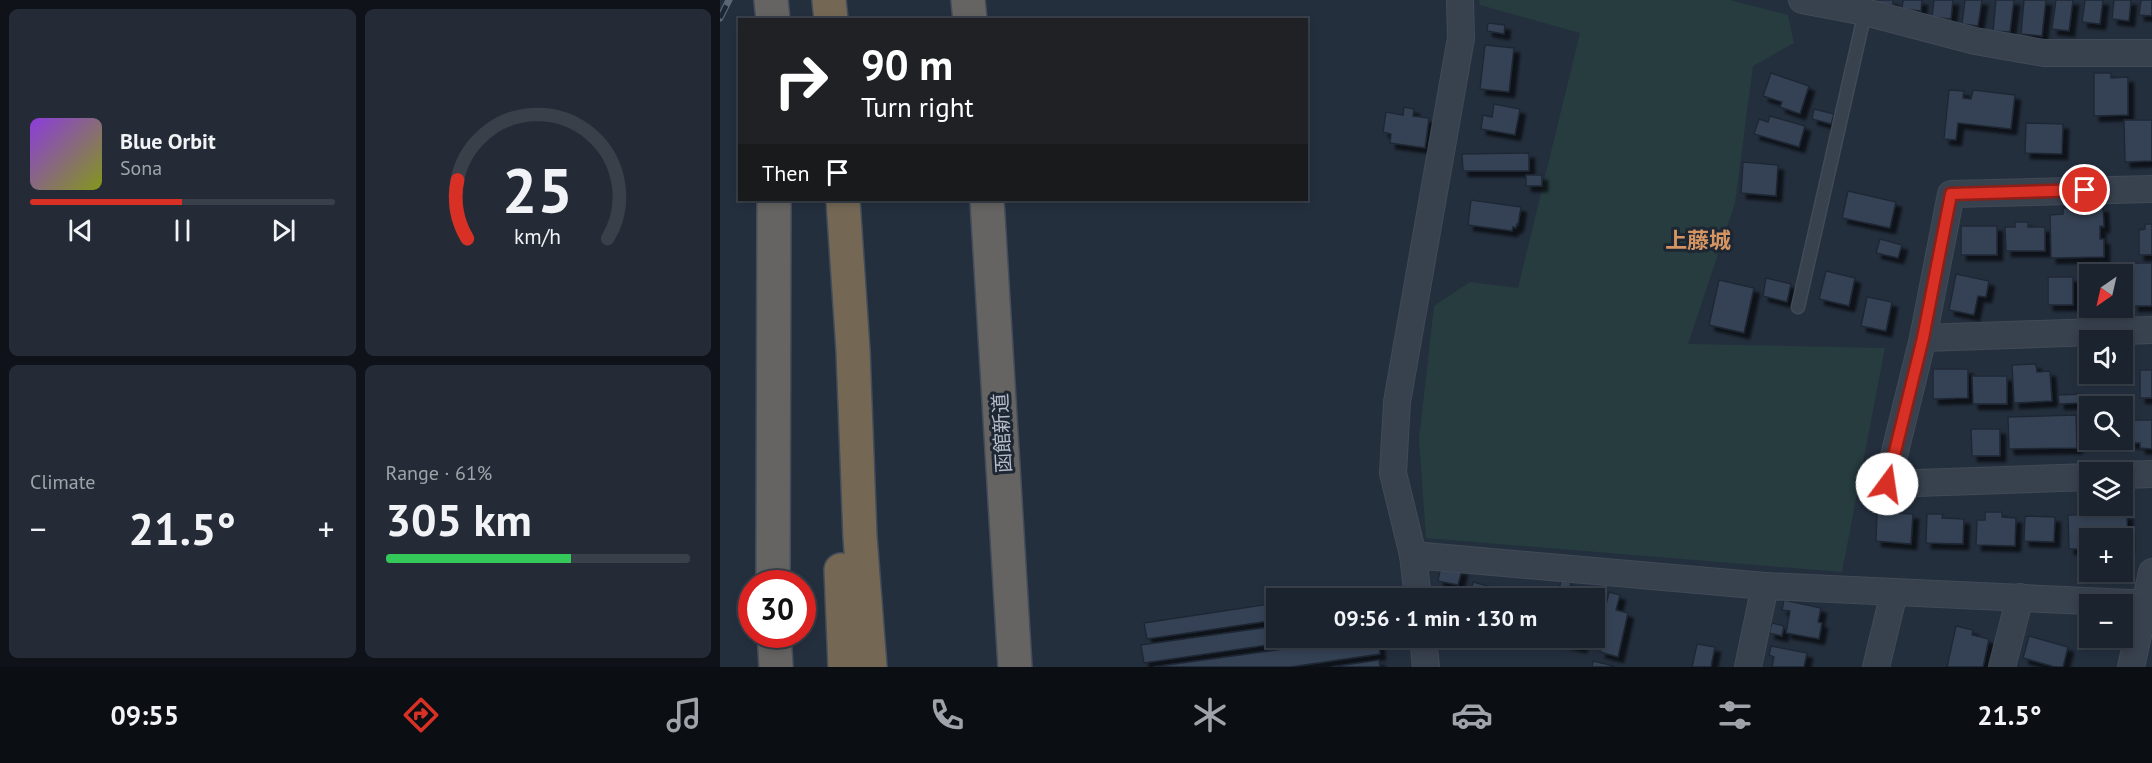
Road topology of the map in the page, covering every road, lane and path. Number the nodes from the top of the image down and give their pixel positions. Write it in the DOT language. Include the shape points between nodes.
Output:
graph roads {
  1 [pos="771,0"];
  2 [pos="830,0"];
  3 [pos="968,0"];
  4 [pos="1460,0"];
  5 [pos="1802,0"];
  6 [pos="1865,12"];
  7 [pos="773,18"];
  8 [pos="831,18"];
  9 [pos="970,18"];
  10 [pos="2152,53"];
  11 [pos="2152,189"];
  12 [pos="774,201"];
  13 [pos="836,201"];
  14 [pos="843,201"];
  15 [pos="987,201"];
  16 [pos="1798,307"];
  17 [pos="2152,330"];
  18 [pos="1923,338"];
  19 [pos="2152,474"];
  20 [pos="2133,475"];
  21 [pos="2079,477"];
  22 [pos="1413,555"];
  23 [pos="773,570"];
  24 [pos="2152,572"];
  25 [pos="1765,586"];
  26 [pos="1417,588"];
  27 [pos="1894,593"];
  28 [pos="2020,597"];
  29 [pos="2148,604"];
  30 [pos="775,648"];
  31 [pos="1424,648"];
  32 [pos="776,667"];
  33 [pos="845,667"];
  34 [pos="870,667"];
  35 [pos="1015,667"];
  36 [pos="1426,667"];
  37 [pos="1748,667"];
  38 [pos="1876,667"];
  39 [pos="2002,667"];
  40 [pos="2131,667"];
  1 -- 7 [label="highway"];
  2 -- 8 [label="highway"];
  3 -- 9 [label="highway"];
  4 -- 22 [label="street" via="1461,38 1397,402 1393,473"];
  5 -- 6 [label="street"];
  6 -- 10 [label="street" via="1975,41 2044,53"];
  6 -- 16 [label="lane"];
  11 -- 18 [label="street" via="1951,194"];
  12 -- 23 [label="highway"];
  13 -- 33 [label="highway"];
  14 -- 34 [label="highway"];
  15 -- 35 [label="highway, 函館新道"];
  17 -- 18 [label="street"];
  18 -- 21 [label="street" via="1887,484"];
  19 -- 20 [label="street"];
  22 -- 25 [label="street"];
  22 -- 26 [label="street"];
  24 -- 29 [label="street"];
  25 -- 27 [label="street"];
  25 -- 37 [label="street"];
  27 -- 28 [label="street"];
  27 -- 38 [label="street"];
  28 -- 29 [label="street"];
  28 -- 39 [label="street"];
  29 -- 40 [label="street"];
  30 -- 32 [label="highway"];
  31 -- 36 [label="street"];
}
